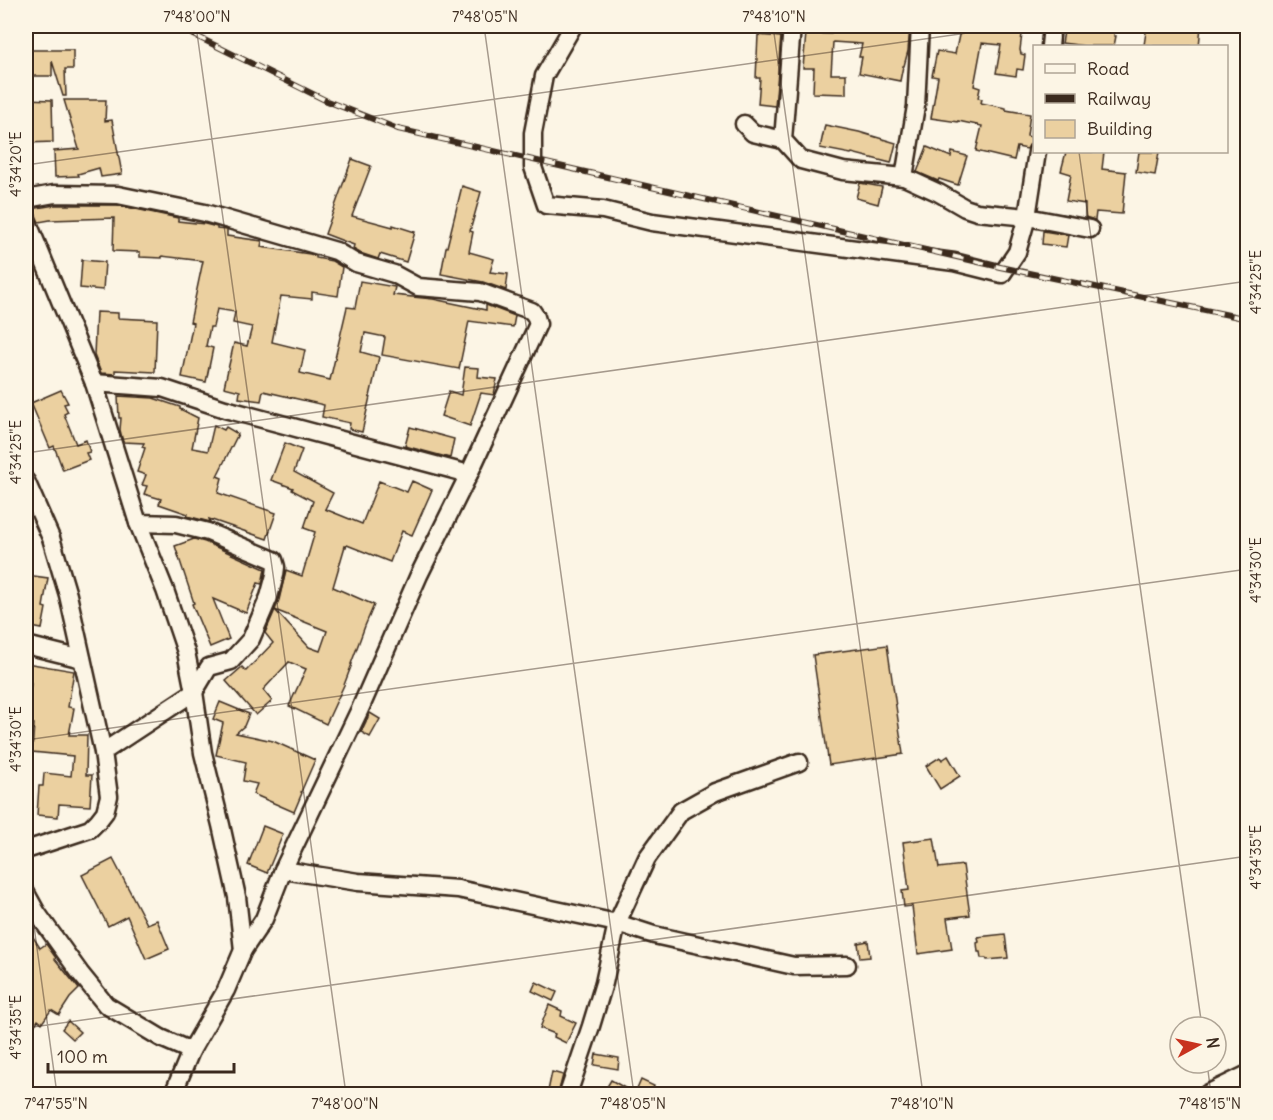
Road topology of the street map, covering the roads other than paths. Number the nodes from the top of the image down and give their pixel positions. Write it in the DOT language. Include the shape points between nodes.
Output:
graph roads {
  1 [pos="573,26"];
  2 [pos="792,26"];
  3 [pos="920,26"];
  4 [pos="1052,26"];
  5 [pos="1050,45"];
  6 [pos="744,124"];
  7 [pos="783,140"];
  8 [pos="1037,153"];
  9 [pos="904,177"];
  10 [pos="26,199"];
  11 [pos="1027,217"];
  12 [pos="26,218"];
  13 [pos="1090,229"];
  14 [pos="94,383"];
  15 [pos="469,474"];
  16 [pos="27,490"];
  17 [pos="138,524"];
  18 [pos="26,645"];
  19 [pos="82,659"];
  20 [pos="194,692"];
  21 [pos="103,752"];
  22 [pos="799,762"];
  23 [pos="26,850"];
  24 [pos="283,870"];
  25 [pos="26,894"];
  26 [pos="616,923"];
  27 [pos="243,950"];
  28 [pos="847,965"];
  29 [pos="191,1052"];
  30 [pos="1248,1074"];
  31 [pos="172,1095"];
  32 [pos="568,1095"];
  33 [pos="1207,1095"];
  1 -- 11 [label="street" via="544,76 532,133 533,168 546,205 954,262 1002,274 1017,252"];
  2 -- 7 [label="street"];
  3 -- 9 [label="street" via="916,106"];
  4 -- 5 [label="street"];
  6 -- 7 [label="street" via="753,133"];
  7 -- 9 [label="street" via="801,160 843,171"];
  8 -- 11 [label="street"];
  9 -- 11 [label="street" via="977,212"];
  10 -- 15 [label="street" via="54,194 118,195 205,213 336,251 418,287 480,292 532,311 537,324"];
  11 -- 13 [label="street"];
  12 -- 14 [label="street"];
  14 -- 15 [label="street" via="162,388 225,410"];
  14 -- 17 [label="street"];
  15 -- 24 [label="street"];
  16 -- 19 [label="street" via="51,538"];
  17 -- 20 [label="street" via="186,651"];
  17 -- 20 [label="street" via="176,524 208,532 274,560 269,597 251,639 231,662 209,667"];
  18 -- 19 [label="street"];
  19 -- 21 [label="street"];
  20 -- 21 [label="street"];
  20 -- 27 [label="street" via="202,753 237,897"];
  21 -- 23 [label="street" via="109,796 98,821 90,829"];
  22 -- 26 [label="street" via="715,792 681,811 647,858"];
  24 -- 26 [label="street" via="358,882 458,889"];
  24 -- 27 [label="street" via="264,919"];
  25 -- 29 [label="street" via="106,1005"];
  26 -- 28 [label="street" via="794,966"];
  26 -- 32 [label="street" via="604,983"];
  27 -- 29 [label="street" via="226,990"];
  29 -- 31 [label="street"];
  30 -- 33 [label="street"];
}
